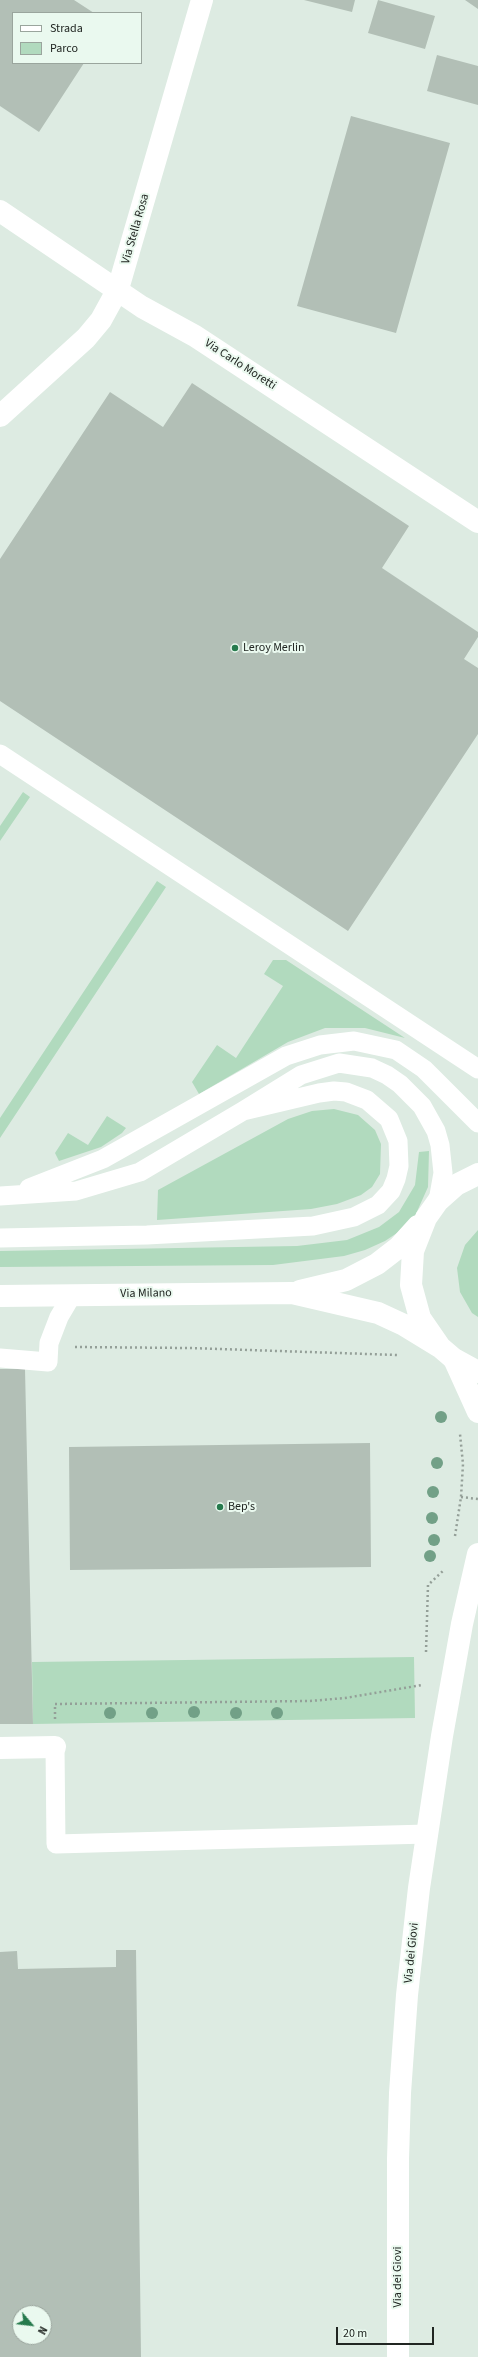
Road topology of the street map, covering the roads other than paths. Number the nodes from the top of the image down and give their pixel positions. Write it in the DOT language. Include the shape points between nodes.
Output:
graph roads {
  1 [pos="202,0"];
  2 [pos="0,211"];
  3 [pos="118,289"];
  4 [pos="0,416"];
  5 [pos="478,522"];
  6 [pos="0,754"];
  7 [pos="478,1069"];
  8 [pos="243,1111"];
  9 [pos="478,1123"];
  10 [pos="478,1174"];
  11 [pos="4,1196"];
  12 [pos="432,1210"];
  13 [pos="0,1238"];
  14 [pos="292,1292"];
  15 [pos="72,1294"];
  16 [pos="0,1296"];
  17 [pos="447,1353"];
  18 [pos="0,1358"];
  19 [pos="478,1372"];
  20 [pos="478,1412"];
  21 [pos="478,1554"];
  22 [pos="55,1747"];
  23 [pos="0,1748"];
  24 [pos="426,1834"];
  25 [pos="398,2357"];
  1 -- 3 [label="street, Via Stella Rosa"];
  2 -- 3 [label="street, Via Carlo Moretti"];
  3 -- 4 [label="street, Via Stella Rosa" via="86,338"];
  3 -- 5 [label="street, Via Carlo Moretti" via="142,307 195,336"];
  6 -- 7 [label="lane"];
  8 -- 11 [label="lane" via="140,1172 76,1191"];
  8 -- 12 [label="lane" via="301,1075 320,1067 339,1063 372,1068 400,1084 411,1094 422,1106 436,1131 442,1173"];
  8 -- 13 [label="lane" via="334,1091 346,1092 367,1100 389,1119 398,1140 399,1166 396,1179 378,1205 354,1218 313,1226 147,1235"];
  9 -- 11 [label="lane" via="424,1069 396,1050 354,1041 320,1045 286,1056 103,1159"];
  10 -- 12 [label="street, Via Milano" via="456,1185"];
  12 -- 14 [label="street, Via Milano" via="399,1247 377,1264 346,1280"];
  12 -- 17 [label="street" via="413,1251 411,1285 420,1318"];
  14 -- 15 [label="street, Via Milano"];
  14 -- 17 [label="street, Via Milano" via="378,1313 404,1325"];
  15 -- 16 [label="street, Via Milano"];
  15 -- 18 [label="lane" via="49,1343 48,1362"];
  17 -- 19 [label="street, Via Milano"];
  17 -- 20 [label="street"];
  21 -- 24 [label="street, Via dei Giovi" via="462,1624"];
  22 -- 23 [label="street"];
  22 -- 24 [label="lane" via="56,1844"];
  24 -- 25 [label="street, Via dei Giovi" via="407,1995 400,2093"];
}
